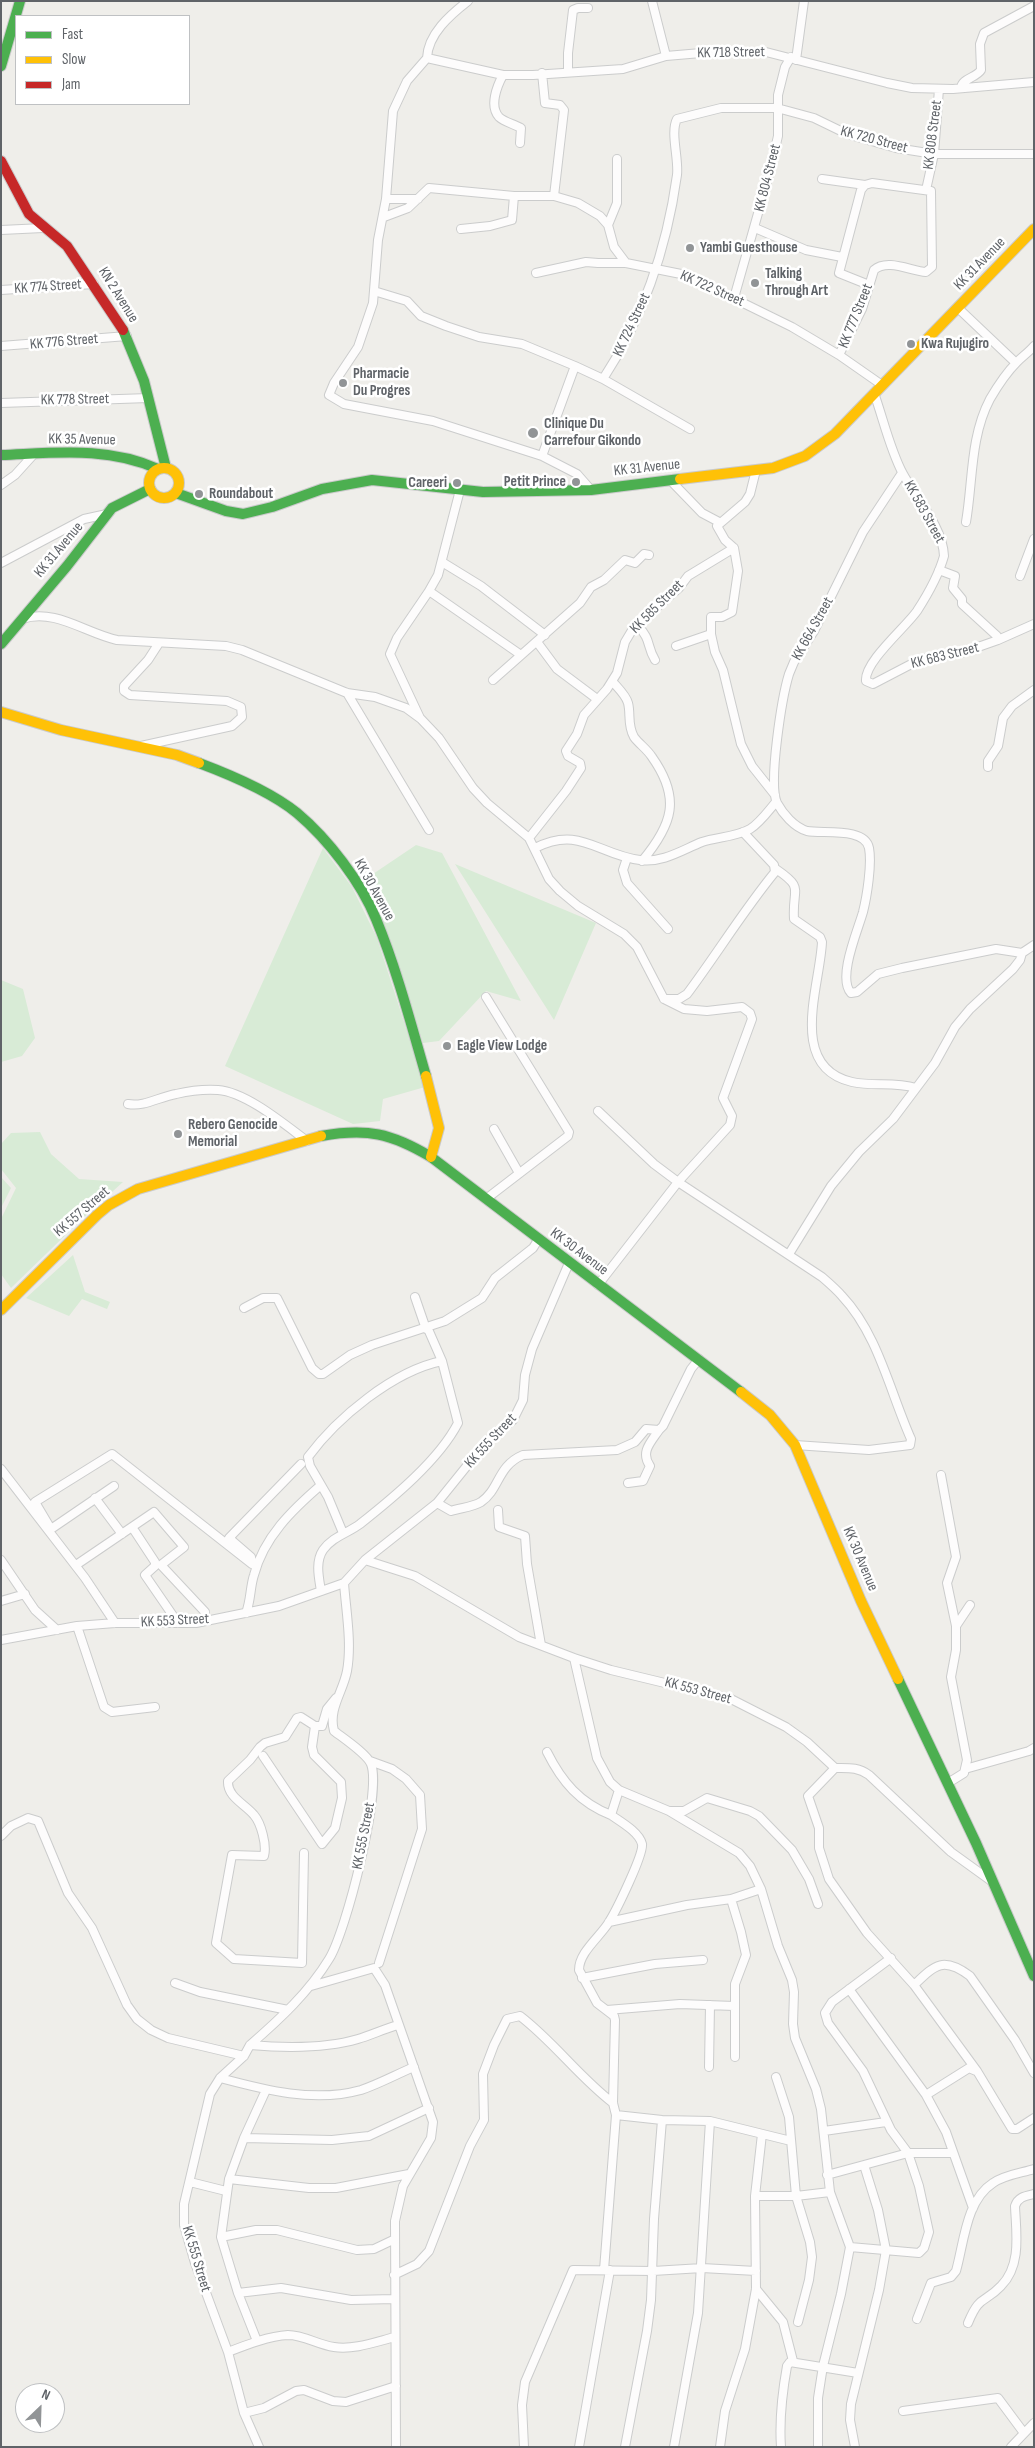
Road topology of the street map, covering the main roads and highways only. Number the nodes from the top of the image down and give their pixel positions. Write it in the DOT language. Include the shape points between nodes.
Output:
graph roads {
  1 [pos="20,1"];
  2 [pos="16,15"];
  3 [pos="15,18"];
  4 [pos="1,66"];
  5 [pos="1,161"];
  6 [pos="1034,229"];
  7 [pos="1,455"];
  8 [pos="162,469"];
  9 [pos="150,489"];
  10 [pos="176,493"];
  11 [pos="1,644"];
  12 [pos="1,712"];
  13 [pos="431,1157"];
  14 [pos="1,1310"];
  15 [pos="1034,1976"];
  1 -- 2 [label="main road"];
  3 -- 4 [label="main road"];
  5 -- 8 [label="main road, KN 2 Avenue" via="30,214 66,246 127,336 149,398"];
  6 -- 10 [label="main road, KK 31 Avenue" via="835,434 796,460 756,470 592,490 483,492 372,480 316,490 243,514"];
  7 -- 8 [label="main road, KK 35 Avenue" via="124,456"];
  8 -- 9 [label="main road" via="150,477"];
  8 -- 10 [label="main road" via="174,472 178,478"];
  9 -- 10 [label="main road" via="162,498"];
  9 -- 11 [label="main road, KK 31 Avenue" via="118,504 107,514"];
  12 -- 13 [label="main road, KK 30 Avenue" via="61,730 177,755 238,777 296,812 326,841 354,879 376,918 436,1109 439,1128"];
  13 -- 14 [label="main road, KK 557 Street" via="385,1133 350,1130 138,1189 97,1215"];
  13 -- 15 [label="main road, KK 30 Avenue" via="770,1415 795,1445 865,1608"];
}
